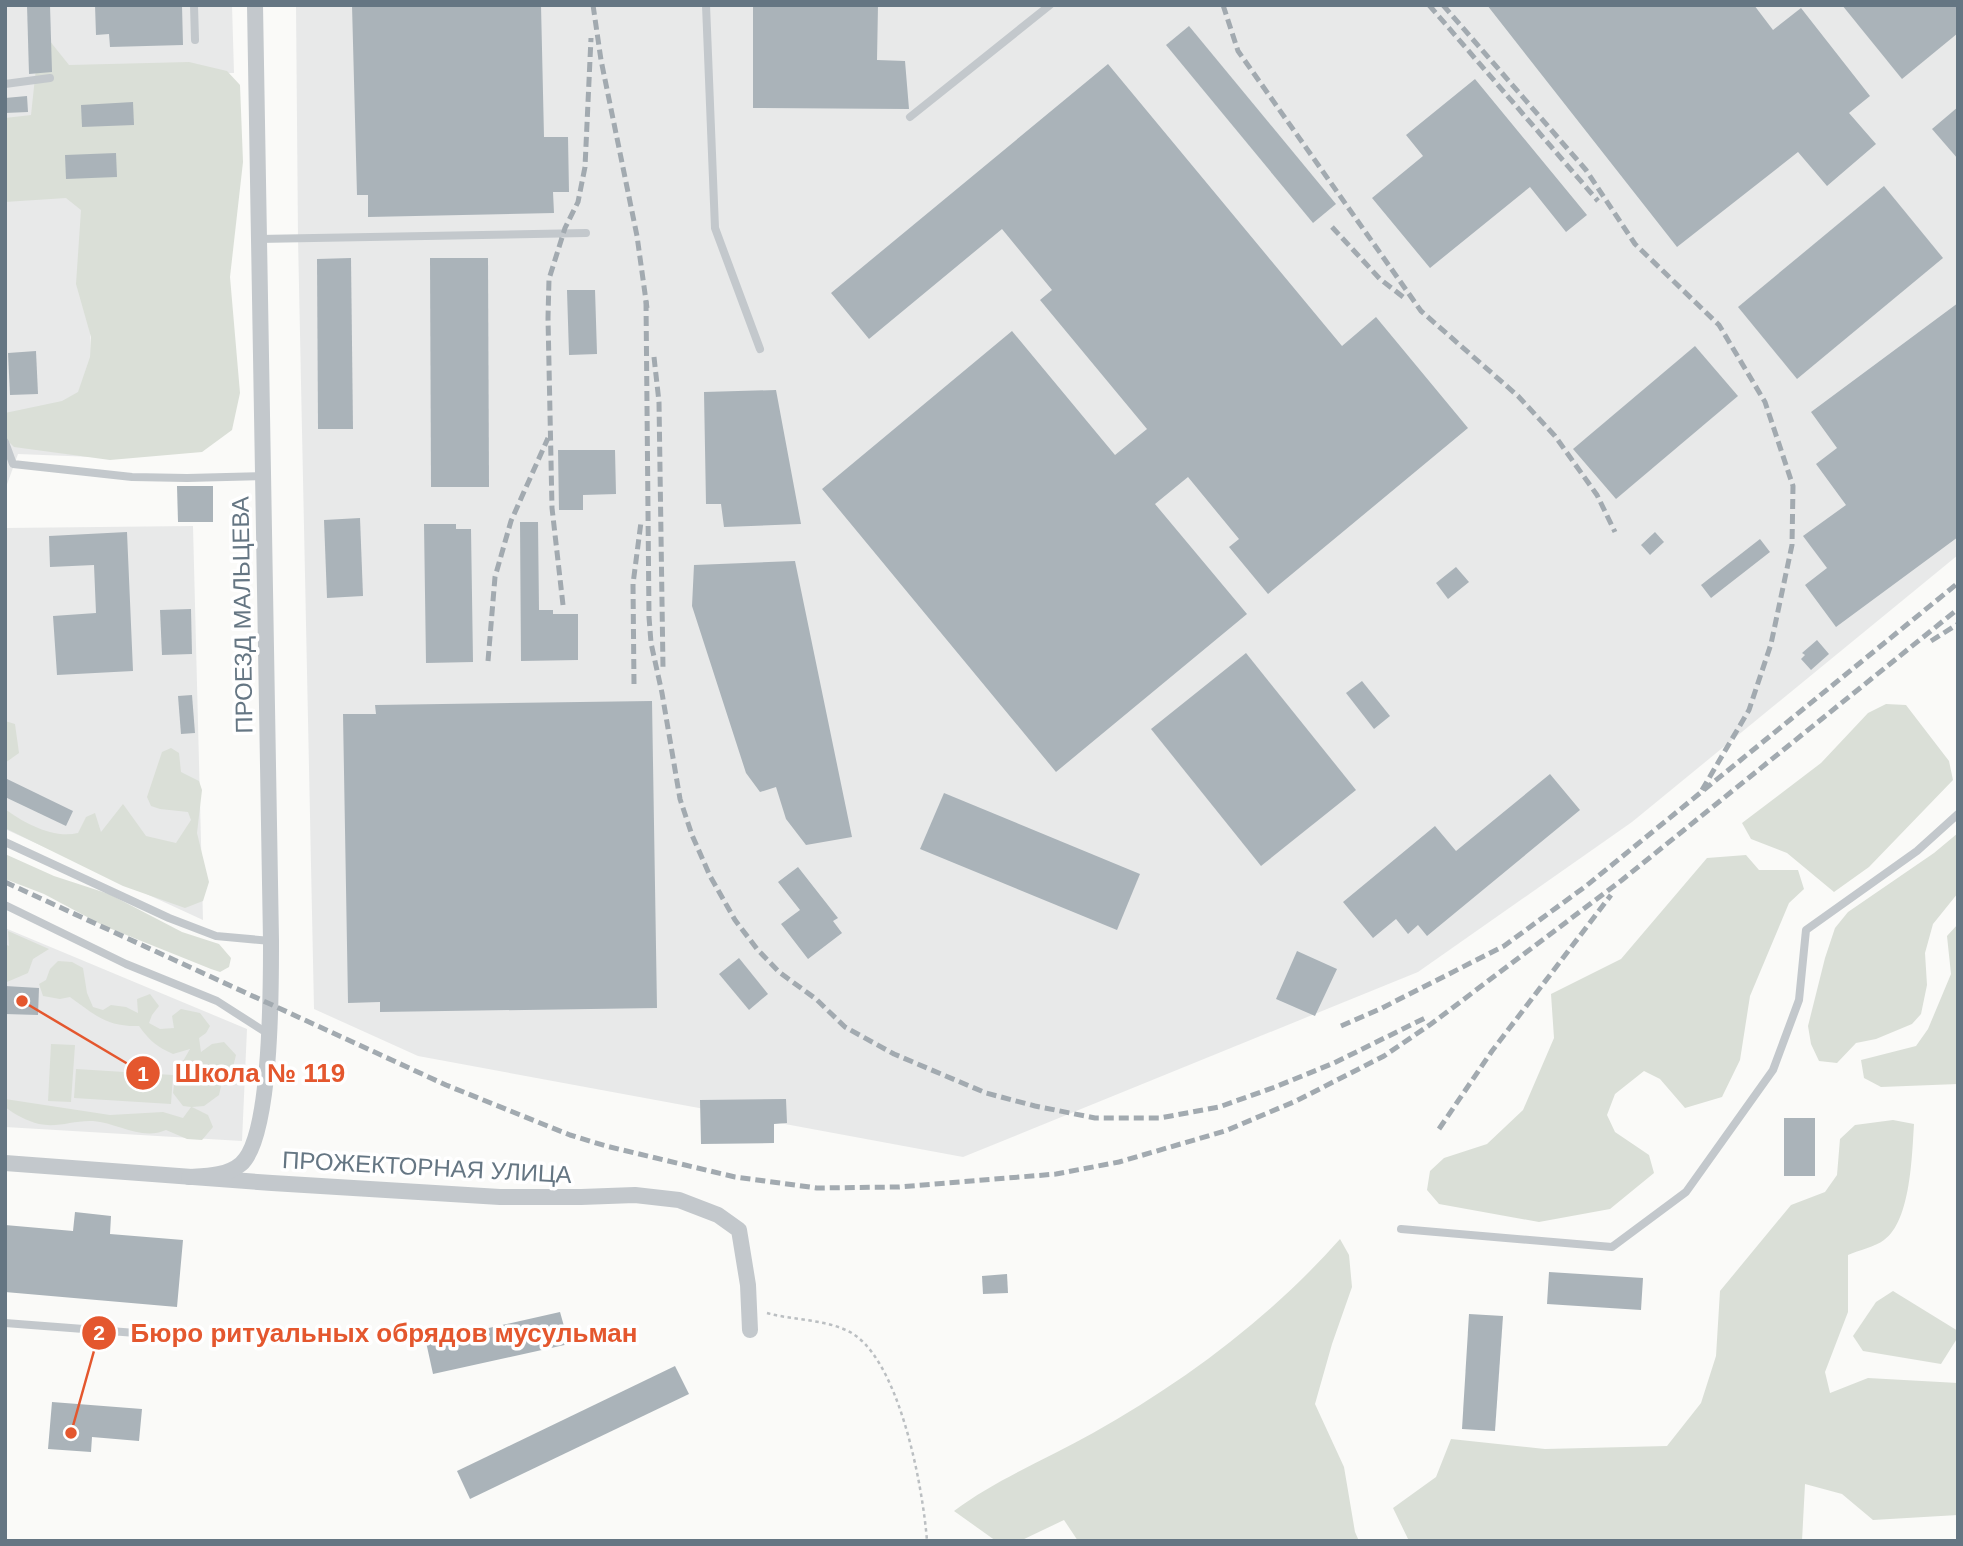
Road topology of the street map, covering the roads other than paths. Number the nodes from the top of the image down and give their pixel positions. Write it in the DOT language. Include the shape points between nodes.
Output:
graph roads {
  1 [pos="194,5"];
  2 [pos="255,5"];
  3 [pos="706,5"];
  4 [pos="1050,5"];
  5 [pos="195,40"];
  6 [pos="50,78"];
  7 [pos="5,85"];
  8 [pos="909,117"];
  9 [pos="586,233"];
  10 [pos="258,239"];
  11 [pos="760,349"];
  12 [pos="5,442"];
  13 [pos="262,476"];
  14 [pos="1958,814"];
  15 [pos="5,842"];
  16 [pos="5,905"];
  17 [pos="271,941"];
  18 [pos="270,1035"];
  19 [pos="5,1163"];
  20 [pos="189,1177"];
  21 [pos="1401,1229"];
  22 [pos="5,1323"];
  23 [pos="750,1330"];
  24 [pos="136,1333"];
  1 -- 5 [label="lane"];
  2 -- 10 [label="street, ПРОЕЗД МАЛЬЦЕВА"];
  3 -- 11 [label="lane" via="715,228"];
  4 -- 8 [label="lane"];
  6 -- 7 [label="lane"];
  9 -- 10 [label="lane"];
  10 -- 13 [label="street, ПРОЕЗД МАЛЬЦЕВА"];
  12 -- 13 [label="lane" via="13,464 132,477"];
  13 -- 17 [label="street, ПРОЕЗД МАЛЬЦЕВА"];
  14 -- 21 [label="lane" via="1917,851 1806,930 1799,1000 1773,1070 1686,1192 1612,1247"];
  15 -- 17 [label="lane" via="216,936"];
  16 -- 18 [label="lane" via="217,1002"];
  17 -- 18 [label="street, ПРОЕЗД МАЛЬЦЕВА"];
  18 -- 20 [label="street, ПРОЕЗД МАЛЬЦЕВА" via="258,1125 248,1156 228,1172"];
  19 -- 20 [label="street, ПРОЖЕКТОРНАЯ УЛИЦА"];
  20 -- 23 [label="street, ПРОЖЕКТОРНАЯ УЛИЦА" via="500,1196 635,1195 679,1200 718,1215 738,1230 745,1255"];
  22 -- 24 [label="lane"];
}
